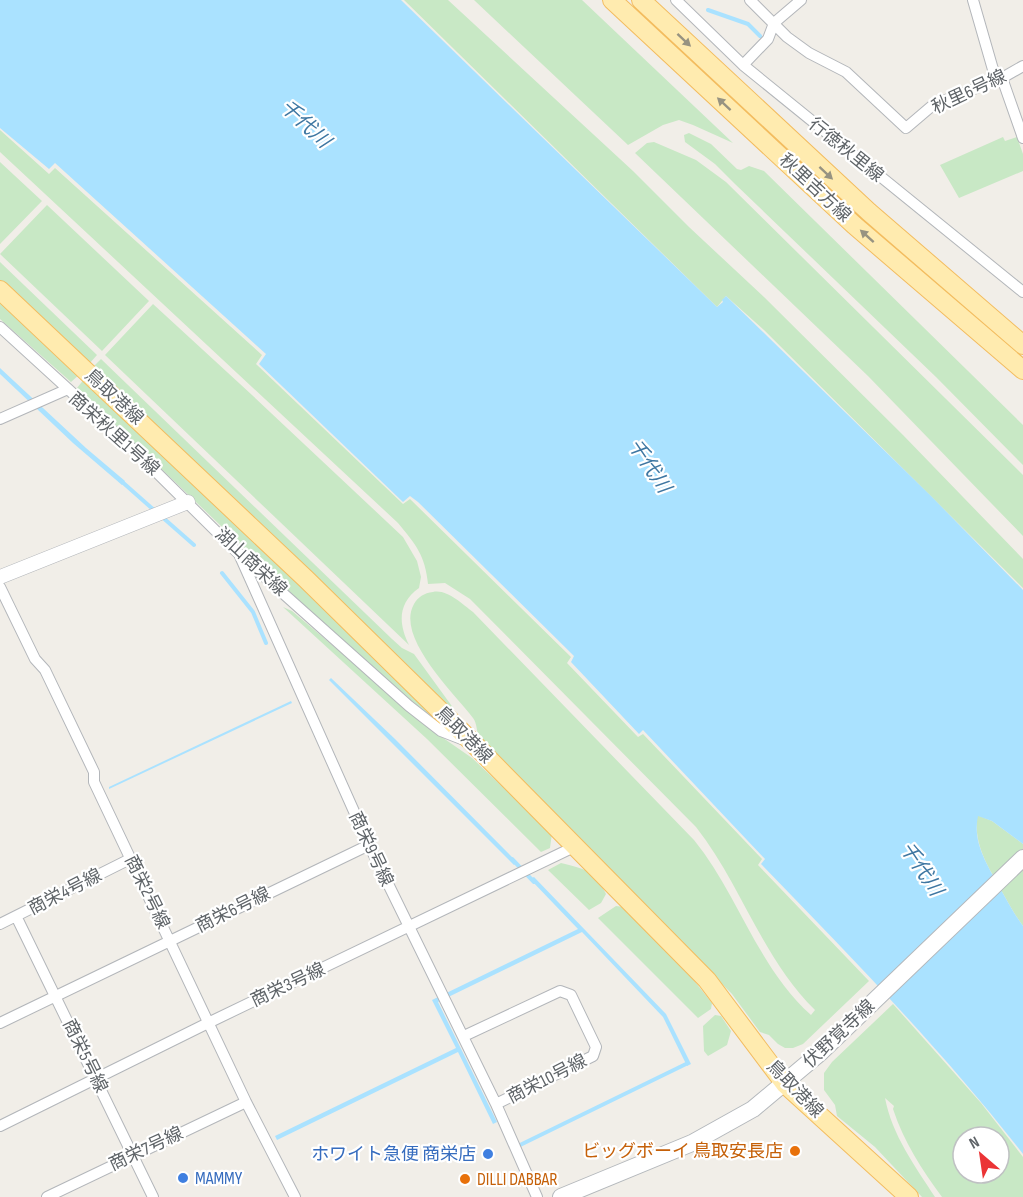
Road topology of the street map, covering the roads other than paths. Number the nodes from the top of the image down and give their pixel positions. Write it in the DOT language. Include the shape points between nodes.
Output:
graph roads {
  1 [pos="612,0"];
  2 [pos="641,0"];
  3 [pos="676,0"];
  4 [pos="750,0"];
  5 [pos="801,0"];
  6 [pos="973,0"];
  7 [pos="774,23"];
  8 [pos="744,65"];
  9 [pos="1023,66"];
  10 [pos="1002,78"];
  11 [pos="1023,138"];
  12 [pos="900,238"];
  13 [pos="886,254"];
  14 [pos="1021,289"];
  15 [pos="0,290"];
  16 [pos="0,327"];
  17 [pos="1023,329"];
  18 [pos="1023,345"];
  19 [pos="1023,370"];
  20 [pos="1023,385"];
  21 [pos="68,389"];
  22 [pos="0,419"];
  23 [pos="188,502"];
  24 [pos="239,554"];
  25 [pos="0,577"];
  26 [pos="0,587"];
  27 [pos="473,743"];
  28 [pos="369,845"];
  29 [pos="576,846"];
  30 [pos="1023,858"];
  31 [pos="130,859"];
  32 [pos="16,916"];
  33 [pos="0,924"];
  34 [pos="409,927"];
  35 [pos="170,940"];
  36 [pos="56,996"];
  37 [pos="0,1023"];
  38 [pos="208,1023"];
  39 [pos="464,1036"];
  40 [pos="96,1078"];
  41 [pos="785,1084"];
  42 [pos="246,1102"];
  43 [pos="496,1104"];
  44 [pos="0,1126"];
  45 [pos="134,1155"];
  46 [pos="47,1197"];
  47 [pos="153,1197"];
  48 [pos="295,1197"];
  49 [pos="537,1197"];
  50 [pos="561,1197"];
  51 [pos="909,1197"];
  13 -- 1 [label="main road, 秋里吉方線, one-way"];
  2 -- 12 [label="main road, 秋里吉方線, one-way"];
  3 -- 8 [label="street, 行徳秋里線"];
  4 -- 7 [label="street, 秋里6号線"];
  5 -- 7 [label="street"];
  6 -- 10 [label="street" via="994,73"];
  7 -- 8 [label="street" via="768,39"];
  7 -- 10 [label="street, 秋里6号線" via="809,53 846,72 906,128 933,105"];
  8 -- 14 [label="street, 行徳秋里線"];
  9 -- 10 [label="street, 秋里6号線"];
  10 -- 11 [label="street"];
  12 -- 17 [label="main road"];
  12 -- 18 [label="main road, 秋里吉方線"];
  13 -- 19 [label="main road, 秋里吉方線"];
  13 -- 20 [label="main road"];
  15 -- 27 [label="main road, 鳥取港線" via="298,571"];
  16 -- 21 [label="street"];
  21 -- 22 [label="street, 商栄秋里1号線"];
  21 -- 23 [label="street, 商栄秋里1号線"];
  23 -- 24 [label="street, 湖山商栄線"];
  23 -- 25 [label="street"];
  24 -- 27 [label="street, 湖山商栄線" via="409,706 441,731"];
  24 -- 28 [label="street, 商栄9号線"];
  26 -- 31 [label="street, 商栄2号線" via="35,659 45,669"];
  27 -- 29 [label="main road, 鳥取港線"];
  28 -- 34 [label="street, 商栄9号線"];
  28 -- 35 [label="street, 商栄6号線"];
  29 -- 34 [label="street, 商栄3号線"];
  29 -- 41 [label="main road, 鳥取港線" via="707,980"];
  30 -- 41 [label="main road, 伏野覚寺線"];
  31 -- 32 [label="street, 商栄4号線"];
  31 -- 35 [label="street, 商栄2号線"];
  32 -- 33 [label="street, 商栄4号線"];
  32 -- 36 [label="street, 商栄5号線"];
  34 -- 38 [label="street, 商栄3号線"];
  34 -- 39 [label="street, 商栄9号線"];
  35 -- 36 [label="street, 商栄6号線"];
  35 -- 38 [label="street, 商栄2号線"];
  36 -- 37 [label="street, 商栄6号線"];
  36 -- 40 [label="street, 商栄5号線"];
  38 -- 40 [label="street, 商栄3号線"];
  38 -- 42 [label="street, 商栄2号線"];
  39 -- 43 [label="street, 商栄9号線"];
  39 -- 43 [label="street, 商栄10号線" via="560,991 571,994 596,1047 593,1056"];
  40 -- 44 [label="street, 商栄3号線"];
  40 -- 45 [label="street, 商栄5号線"];
  41 -- 50 [label="main road, 伏野覚寺線" via="713,1133"];
  41 -- 51 [label="main road, 鳥取港線"];
  42 -- 45 [label="street, 商栄7号線"];
  42 -- 48 [label="street, 商栄2号線"];
  43 -- 49 [label="street, 商栄9号線"];
  45 -- 46 [label="street, 商栄7号線"];
  45 -- 47 [label="street, 商栄5号線"];
}
